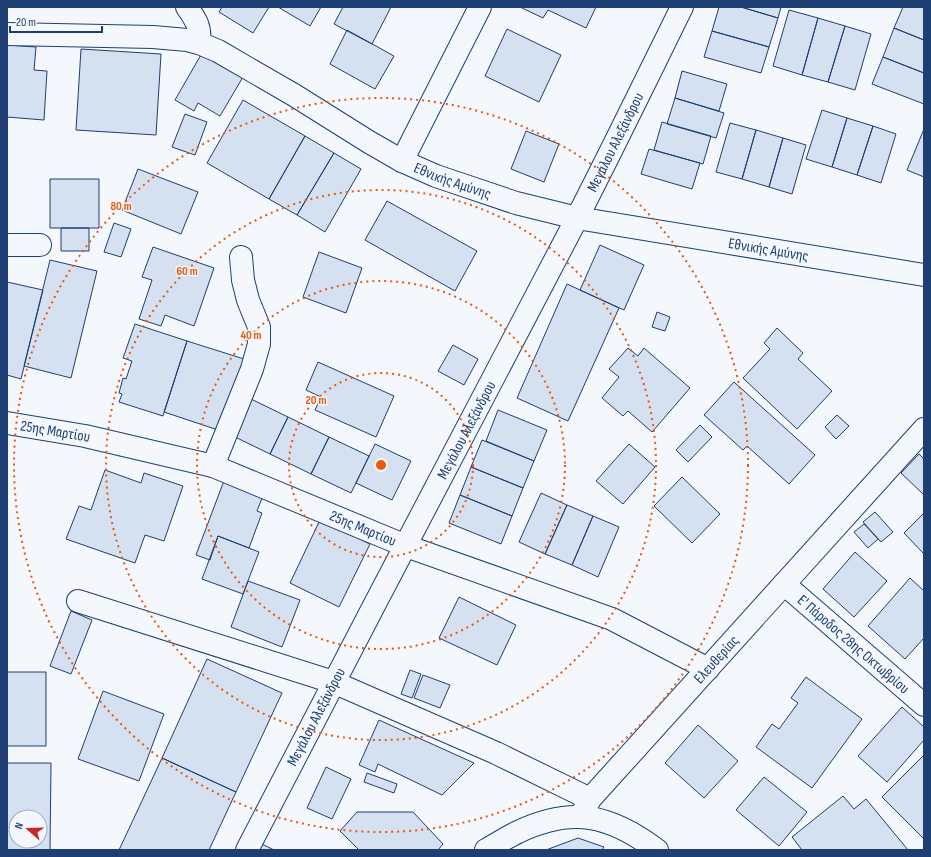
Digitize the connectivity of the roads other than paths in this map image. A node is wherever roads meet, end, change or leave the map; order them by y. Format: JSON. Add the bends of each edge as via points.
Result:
{"nodes":[{"id":1,"x":187,"y":7,"type":"edge"},
{"id":2,"x":480,"y":7,"type":"edge"},
{"id":3,"x":682,"y":7,"type":"edge"},
{"id":4,"x":7,"y":34,"type":"edge"},
{"id":5,"x":199,"y":43,"type":"junction"},
{"id":6,"x":402,"y":161,"type":"junction"},
{"id":7,"x":577,"y":218,"type":"junction"},
{"id":8,"x":40,"y":245,"type":"dead end"},
{"id":9,"x":7,"y":246,"type":"edge"},
{"id":10,"x":241,"y":257,"type":"dead end"},
{"id":11,"x":924,"y":275,"type":"edge"},
{"id":12,"x":7,"y":423,"type":"edge"},
{"id":13,"x":924,"y":429,"type":"edge"},
{"id":14,"x":213,"y":466,"type":"junction"},
{"id":15,"x":406,"y":546,"type":"junction"},
{"id":16,"x":784,"y":584,"type":"junction"},
{"id":17,"x":78,"y":601,"type":"dead end"},
{"id":18,"x":708,"y":669,"type":"junction"},
{"id":19,"x":333,"y":682,"type":"junction"},
{"id":20,"x":924,"y":705,"type":"edge"},
{"id":21,"x":585,"y":808,"type":"junction"},
{"id":22,"x":247,"y":850,"type":"edge"},
{"id":23,"x":486,"y":850,"type":"edge"},
{"id":24,"x":657,"y":850,"type":"edge"}],
"edges":[{"from":1,"to":5,"type":"street","via":[[200,29]]},
{"from":2,"to":6,"type":"street"},
{"from":3,"to":7,"type":"street","name":"Μεγάλου Αλεξάνδρου"},
{"from":4,"to":5,"type":"street","name":"Εθνικής Αμύνης","via":[[153,37]]},
{"from":5,"to":6,"type":"street","name":"Εθνικής Αμύνης","via":[[258,73]]},
{"from":6,"to":7,"type":"street","name":"Εθνικής Αμύνης","via":[[436,176],[516,203]]},
{"from":7,"to":11,"type":"street","name":"Εθνικής Αμύνης"},
{"from":7,"to":15,"type":"street","name":"Μεγάλου Αλεξάνδρου"},
{"from":8,"to":9,"type":"street"},
{"from":10,"to":14,"type":"street","via":[[248,300],[259,327],[259,344],[252,369]]},
{"from":12,"to":14,"type":"street","name":"25ης Μαρτίου","via":[[85,436]]},
{"from":13,"to":16,"type":"street","name":"Ελευθερίας"},
{"from":14,"to":15,"type":"street","name":"25ης Μαρτίου"},
{"from":15,"to":18,"type":"street","name":"25ης Μαρτίου","via":[[612,619]]},
{"from":15,"to":19,"type":"street","name":"Μεγάλου Αλεξάνδρου"},
{"from":16,"to":18,"type":"street","name":"Ελευθερίας"},
{"from":16,"to":20,"type":"street","name":"Ε' Πάροδος 28ης Οκτωβρίου"},
{"from":17,"to":19,"type":"street"},
{"from":18,"to":21,"type":"street","name":"Ελευθερίας"},
{"from":19,"to":21,"type":"street","via":[[496,753]]},
{"from":19,"to":22,"type":"street","name":"Μεγάλου Αλεξάνδρου"},
{"from":21,"to":23,"type":"street","via":[[517,832]]},
{"from":21,"to":24,"type":"street","via":[[600,820],[626,829]]}]}
